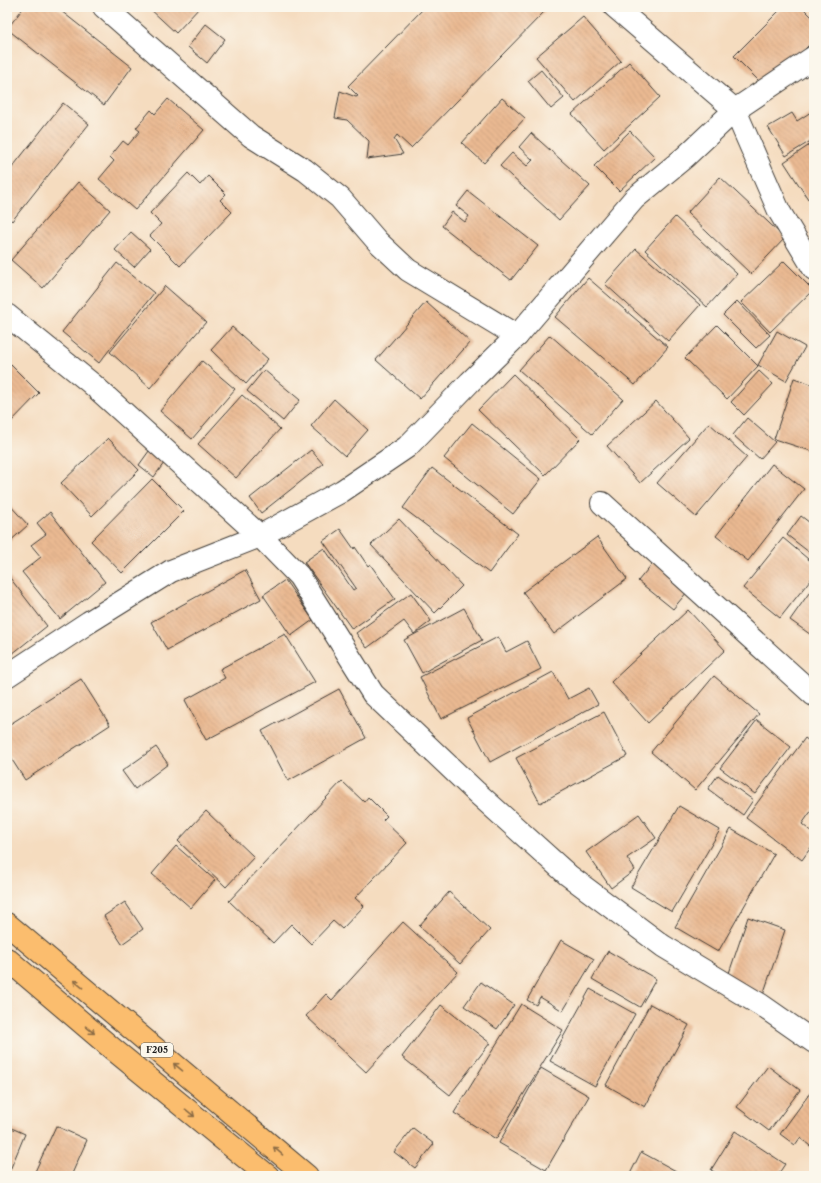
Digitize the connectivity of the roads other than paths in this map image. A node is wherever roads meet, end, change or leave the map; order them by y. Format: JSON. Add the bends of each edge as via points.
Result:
{"nodes":[{"id":1,"x":104,"y":7,"type":"edge"},
{"id":2,"x":615,"y":7,"type":"edge"},
{"id":3,"x":814,"y":57,"type":"edge"},
{"id":4,"x":735,"y":110,"type":"junction"},
{"id":5,"x":814,"y":268,"type":"edge"},
{"id":6,"x":7,"y":315,"type":"edge"},
{"id":7,"x":517,"y":336,"type":"junction"},
{"id":8,"x":602,"y":503,"type":"dead end"},
{"id":9,"x":260,"y":536,"type":"junction"},
{"id":10,"x":7,"y":676,"type":"edge"},
{"id":11,"x":814,"y":695,"type":"edge"},
{"id":12,"x":7,"y":924,"type":"edge"},
{"id":13,"x":7,"y":959,"type":"edge"},
{"id":14,"x":814,"y":1042,"type":"edge"},
{"id":15,"x":266,"y":1175,"type":"edge"},
{"id":16,"x":308,"y":1176,"type":"edge"}],
"edges":[{"from":1,"to":7,"type":"street","via":[[251,136],[305,170],[340,198],[377,241],[408,270]]},
{"from":2,"to":4,"type":"street"},
{"from":3,"to":4,"type":"street"},
{"from":4,"to":5,"type":"street","via":[[779,211]]},
{"from":4,"to":7,"type":"street","via":[[685,157],[634,199]]},
{"from":6,"to":9,"type":"street","via":[[92,384]]},
{"from":7,"to":9,"type":"street","via":[[407,447],[342,491]]},
{"from":8,"to":11,"type":"street"},
{"from":9,"to":10,"type":"street","via":[[171,571]]},
{"from":9,"to":14,"type":"street","via":[[299,576],[373,694],[476,792],[568,875],[650,937],[761,1005]]},
{"from":16,"to":12,"type":"main road","number":"F205","one_way":true},
{"from":13,"to":15,"type":"main road","number":"F205","one_way":true}]}
